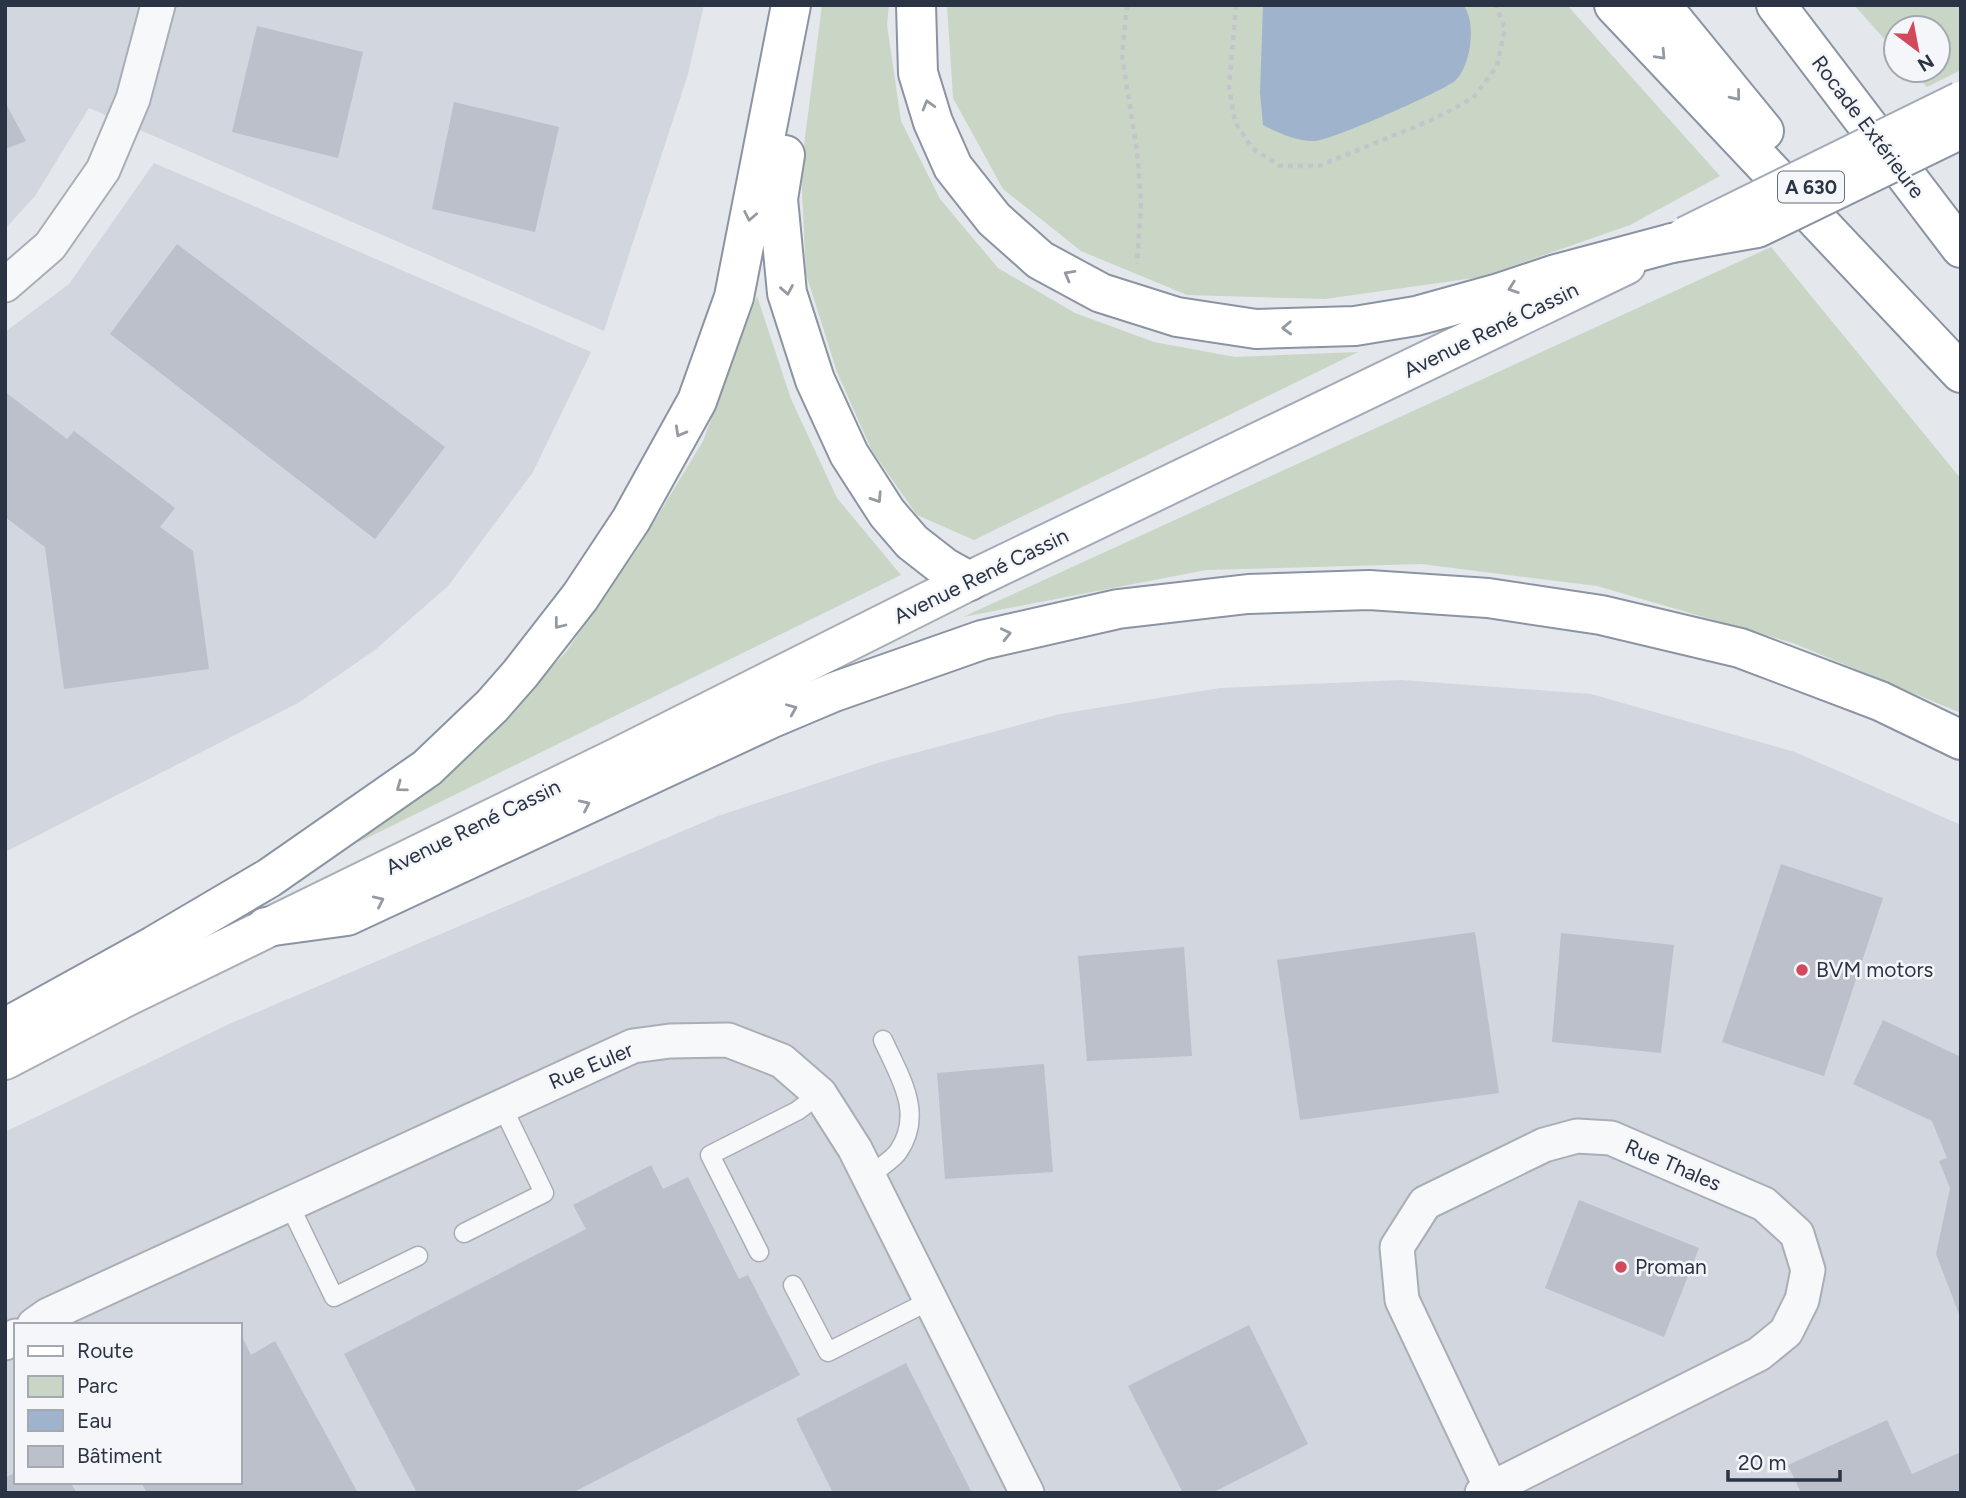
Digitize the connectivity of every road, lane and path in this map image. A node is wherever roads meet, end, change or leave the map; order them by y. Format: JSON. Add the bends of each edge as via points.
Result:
{"nodes":[{"id":1,"x":158,"y":5,"type":"edge"},
{"id":2,"x":791,"y":5,"type":"edge"},
{"id":3,"x":813,"y":5,"type":"edge"},
{"id":4,"x":916,"y":5,"type":"edge"},
{"id":5,"x":1128,"y":5,"type":"edge"},
{"id":6,"x":1236,"y":5,"type":"edge"},
{"id":7,"x":1496,"y":5,"type":"edge"},
{"id":8,"x":1614,"y":5,"type":"edge"},
{"id":9,"x":1661,"y":5,"type":"edge"},
{"id":10,"x":1777,"y":5,"type":"edge"},
{"id":11,"x":1961,"y":101,"type":"edge"},
{"id":12,"x":1961,"y":129,"type":"edge"},
{"id":13,"x":1961,"y":205,"type":"edge"},
{"id":14,"x":1672,"y":243,"type":"junction"},
{"id":15,"x":1961,"y":248,"type":"edge"},
{"id":16,"x":5,"y":285,"type":"edge"},
{"id":17,"x":1134,"y":303,"type":"junction"},
{"id":18,"x":1961,"y":371,"type":"edge"},
{"id":19,"x":969,"y":581,"type":"junction"},
{"id":20,"x":1961,"y":740,"type":"edge"},
{"id":21,"x":266,"y":927,"type":"junction"},
{"id":22,"x":5,"y":1028,"type":"edge"},
{"id":23,"x":883,"y":1040,"type":"dead end"},
{"id":24,"x":5,"y":1060,"type":"edge"},
{"id":25,"x":820,"y":1094,"type":"junction"},
{"id":26,"x":502,"y":1106,"type":"junction"},
{"id":27,"x":869,"y":1177,"type":"junction"},
{"id":28,"x":289,"y":1204,"type":"junction"},
{"id":29,"x":464,"y":1233,"type":"dead end"},
{"id":30,"x":759,"y":1252,"type":"dead end"},
{"id":31,"x":418,"y":1256,"type":"dead end"},
{"id":32,"x":793,"y":1285,"type":"dead end"},
{"id":33,"x":931,"y":1300,"type":"junction"},
{"id":34,"x":37,"y":1323,"type":"edge"},
{"id":35,"x":1486,"y":1490,"type":"edge"},
{"id":36,"x":1027,"y":1493,"type":"edge"}],
"edges":[{"from":1,"to":16,"type":"street","via":[[133,99],[103,170],[50,247]]},
{"from":2,"to":22,"type":"main road","one_way":true,"via":[[734,297],[697,401],[631,520],[572,608],[492,706],[418,774],[269,878]]},
{"from":3,"to":19,"type":"main road","one_way":true,"via":[[778,199],[786,293],[815,380],[849,454],[912,542]]},
{"from":17,"to":4,"type":"main road","one_way":true,"via":[[1101,293],[1040,260],[994,219],[953,167],[918,73]]},
{"from":5,"to":17,"type":"path","via":[[1122,56],[1141,203]]},
{"from":6,"to":7,"type":"path","via":[[1229,87],[1235,122],[1252,148],[1280,166],[1319,166],[1473,98],[1497,66],[1505,29]]},
{"from":8,"to":18,"type":"main road","one_way":true},
{"from":9,"to":18,"type":"main road","number":"A 630","one_way":true},
{"from":10,"to":13,"type":"main road"},
{"from":10,"to":15,"type":"main road","name":"Rocade Extérieure"},
{"from":11,"to":14,"type":"main road","name":"Avenue René Cassin","bridge":true},
{"from":12,"to":14,"type":"main road","bridge":true,"via":[[1757,228]]},
{"from":14,"to":17,"type":"main road","one_way":true,"via":[[1416,316],[1355,326],[1256,329],[1177,317]]},
{"from":14,"to":19,"type":"main road","name":"Avenue René Cassin"},
{"from":19,"to":21,"type":"main road","name":"Avenue René Cassin"},
{"from":21,"to":20,"type":"main road","one_way":true,"via":[[347,916],[770,719],[893,670],[982,640],[1118,609],[1248,594],[1369,590],[1488,598],[1601,615],[1740,648],[1880,701]]},
{"from":21,"to":24,"type":"main road","name":"Avenue René Cassin"},
{"from":23,"to":27,"type":"lane","via":[[909,1096],[909,1125],[898,1153]]},
{"from":25,"to":26,"type":"street","name":"Rue Euler","via":[[782,1061],[728,1040],[670,1041],[633,1046]]},
{"from":25,"to":27,"type":"street","name":"Rue Euler"},
{"from":25,"to":30,"type":"lane","via":[[797,1111],[710,1155]]},
{"from":26,"to":28,"type":"street","name":"Rue Euler"},
{"from":26,"to":29,"type":"lane","via":[[544,1193]]},
{"from":27,"to":33,"type":"street","name":"Rue Euler"},
{"from":28,"to":31,"type":"lane","via":[[334,1297]]},
{"from":28,"to":34,"type":"street","name":"Rue Euler"},
{"from":32,"to":33,"type":"lane","via":[[828,1352]]},
{"from":33,"to":36,"type":"street","name":"Rue Euler"},
{"from":35,"to":35,"type":"street","name":"Rue Thales","via":[[1759,1354],[1786,1332],[1802,1300],[1808,1270],[1797,1234],[1764,1204],[1611,1138],[1577,1136],[1544,1145],[1425,1203],[1397,1247],[1402,1300]]}]}
